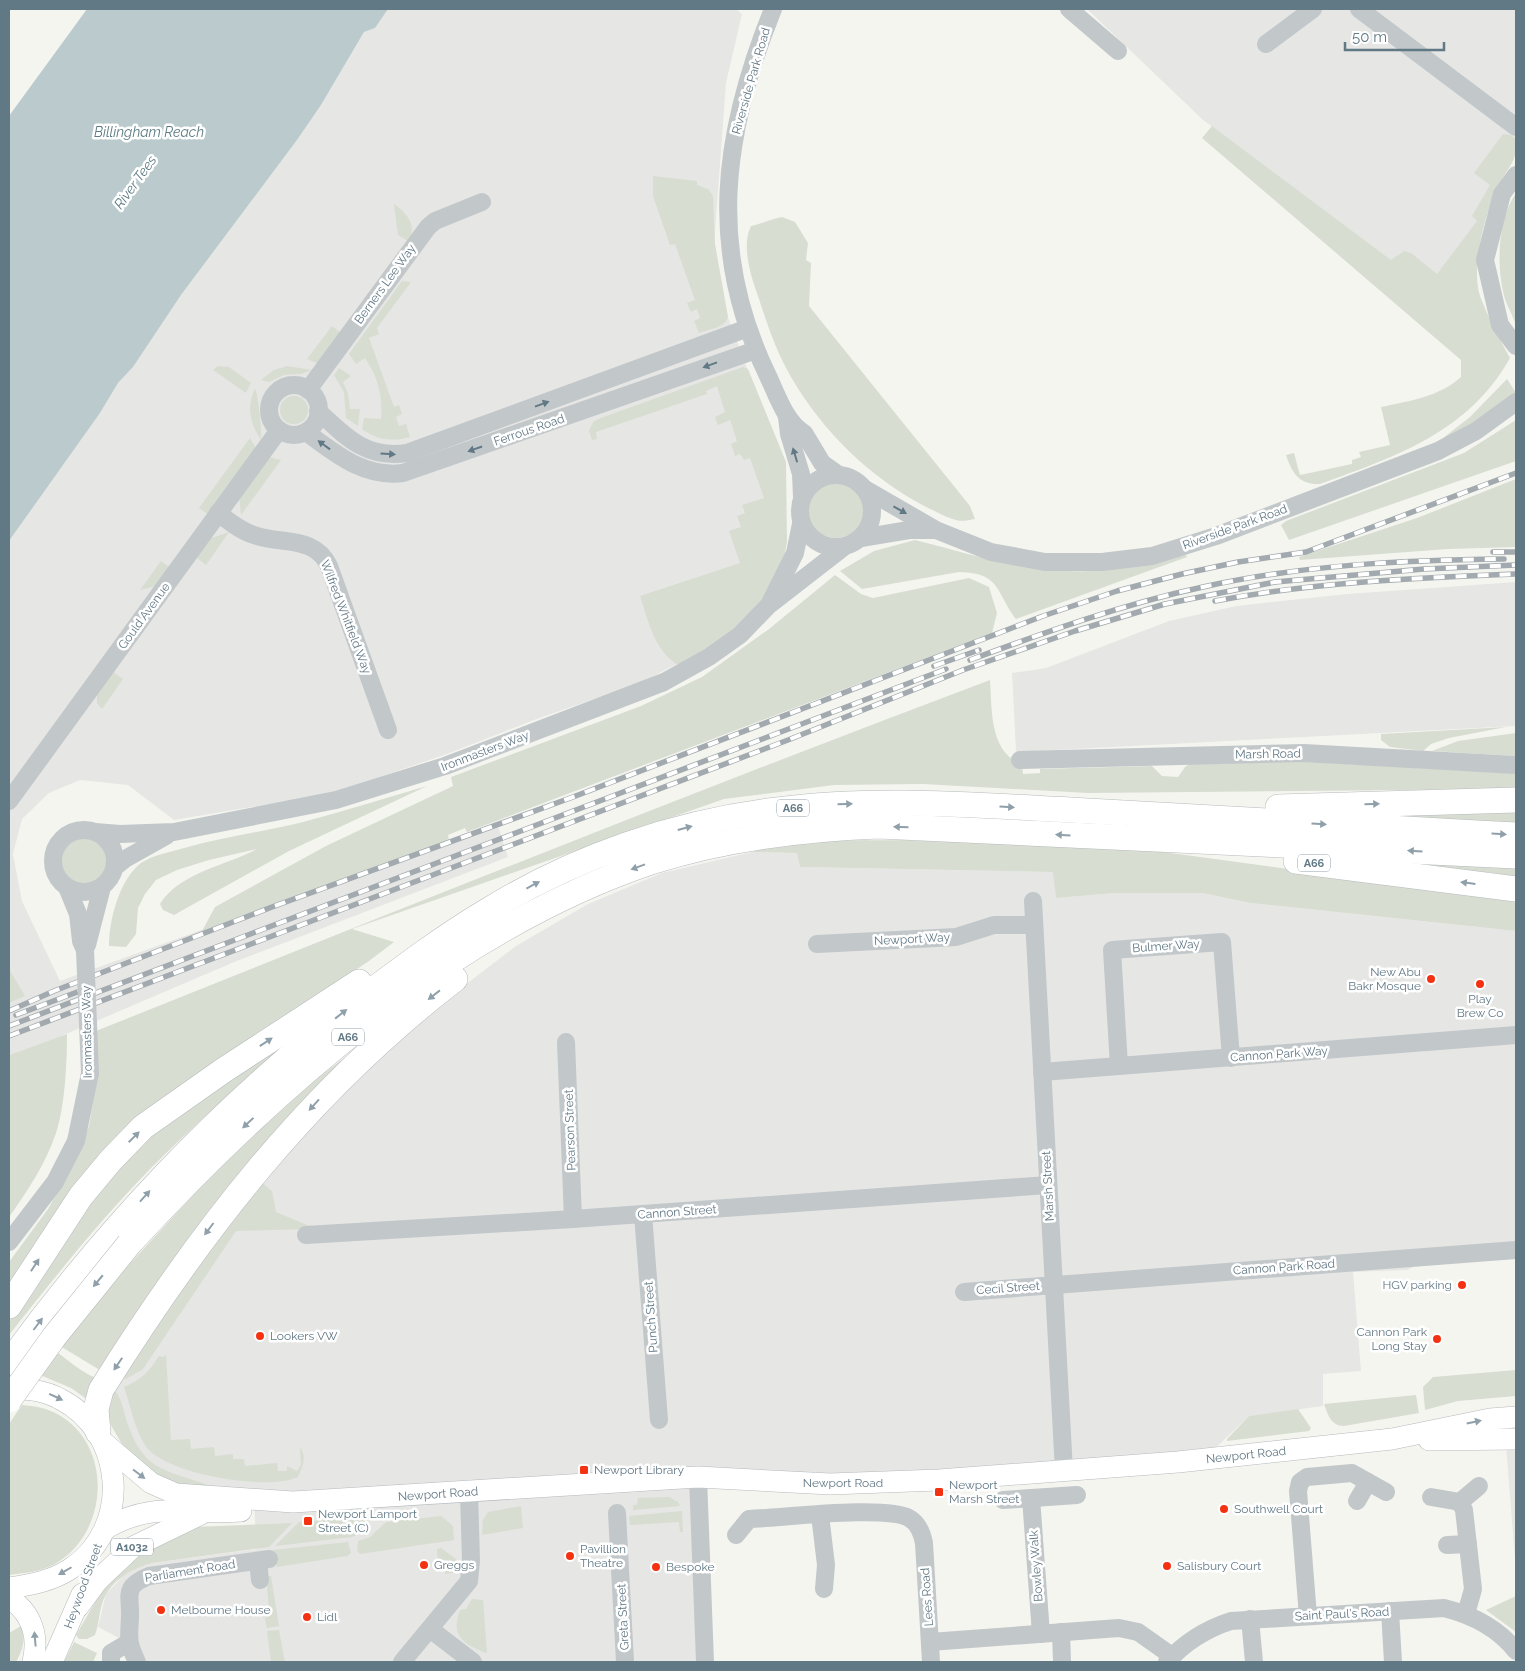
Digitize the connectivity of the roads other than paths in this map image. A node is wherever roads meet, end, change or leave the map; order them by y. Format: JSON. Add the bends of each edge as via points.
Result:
{"nodes":[{"id":1,"x":772,"y":9,"type":"edge"},
{"id":2,"x":1069,"y":9,"type":"edge"},
{"id":3,"x":1313,"y":9,"type":"edge"},
{"id":4,"x":1359,"y":9,"type":"edge"},
{"id":5,"x":1266,"y":44,"type":"dead end"},
{"id":6,"x":1118,"y":51,"type":"dead end"},
{"id":7,"x":1516,"y":127,"type":"edge"},
{"id":8,"x":1516,"y":175,"type":"edge"},
{"id":9,"x":482,"y":202,"type":"dead end"},
{"id":10,"x":748,"y":328,"type":"junction"},
{"id":11,"x":1516,"y":346,"type":"edge"},
{"id":12,"x":756,"y":350,"type":"junction"},
{"id":13,"x":308,"y":390,"type":"junction"},
{"id":14,"x":1516,"y":402,"type":"edge"},
{"id":15,"x":318,"y":411,"type":"junction"},
{"id":16,"x":786,"y":414,"type":"junction"},
{"id":17,"x":279,"y":430,"type":"junction"},
{"id":18,"x":306,"y":432,"type":"junction"},
{"id":19,"x":839,"y":475,"type":"junction"},
{"id":20,"x":865,"y":490,"type":"junction"},
{"id":21,"x":802,"y":497,"type":"junction"},
{"id":22,"x":218,"y":513,"type":"junction"},
{"id":23,"x":801,"y":524,"type":"junction"},
{"id":24,"x":936,"y":530,"type":"junction"},
{"id":25,"x":861,"y":538,"type":"junction"},
{"id":26,"x":844,"y":547,"type":"junction"},
{"id":27,"x":768,"y":606,"type":"junction"},
{"id":28,"x":388,"y":730,"type":"dead end"},
{"id":29,"x":1020,"y":760,"type":"dead end"},
{"id":30,"x":1516,"y":765,"type":"edge"},
{"id":31,"x":1516,"y":800,"type":"edge"},
{"id":32,"x":9,"y":801,"type":"edge"},
{"id":33,"x":1113,"y":812,"type":"junction"},
{"id":34,"x":95,"y":832,"type":"junction"},
{"id":35,"x":174,"y":832,"type":"junction"},
{"id":36,"x":1516,"y":835,"type":"edge"},
{"id":37,"x":1112,"y":837,"type":"junction"},
{"id":38,"x":1516,"y":856,"type":"edge"},
{"id":39,"x":115,"y":867,"type":"junction"},
{"id":40,"x":604,"y":880,"type":"junction"},
{"id":41,"x":102,"y":887,"type":"junction"},
{"id":42,"x":67,"y":888,"type":"junction"},
{"id":43,"x":1516,"y":889,"type":"edge"},
{"id":44,"x":1033,"y":901,"type":"dead end"},
{"id":45,"x":490,"y":908,"type":"junction"},
{"id":46,"x":1034,"y":925,"type":"junction"},
{"id":47,"x":817,"y":944,"type":"dead end"},
{"id":48,"x":85,"y":950,"type":"junction"},
{"id":49,"x":1516,"y":1035,"type":"edge"},
{"id":50,"x":566,"y":1042,"type":"dead end"},
{"id":51,"x":1230,"y":1058,"type":"junction"},
{"id":52,"x":1119,"y":1066,"type":"junction"},
{"id":53,"x":1042,"y":1072,"type":"junction"},
{"id":54,"x":1048,"y":1185,"type":"junction"},
{"id":55,"x":643,"y":1214,"type":"junction"},
{"id":56,"x":573,"y":1219,"type":"junction"},
{"id":57,"x":306,"y":1235,"type":"dead end"},
{"id":58,"x":121,"y":1238,"type":"junction"},
{"id":59,"x":9,"y":1242,"type":"edge"},
{"id":60,"x":1516,"y":1250,"type":"edge"},
{"id":61,"x":1053,"y":1285,"type":"junction"},
{"id":62,"x":964,"y":1292,"type":"dead end"},
{"id":63,"x":9,"y":1306,"type":"edge"},
{"id":64,"x":9,"y":1363,"type":"edge"},
{"id":65,"x":9,"y":1388,"type":"edge"},
{"id":66,"x":9,"y":1400,"type":"edge"},
{"id":67,"x":1516,"y":1417,"type":"edge"},
{"id":68,"x":659,"y":1420,"type":"dead end"},
{"id":69,"x":100,"y":1437,"type":"junction"},
{"id":70,"x":1392,"y":1439,"type":"junction"},
{"id":71,"x":1516,"y":1439,"type":"edge"},
{"id":72,"x":1064,"y":1471,"type":"junction"},
{"id":73,"x":698,"y":1477,"type":"junction"},
{"id":74,"x":1368,"y":1482,"type":"junction"},
{"id":75,"x":1479,"y":1486,"type":"dead end"},
{"id":76,"x":469,"y":1492,"type":"junction"},
{"id":77,"x":1386,"y":1492,"type":"dead end"},
{"id":78,"x":1077,"y":1495,"type":"dead end"},
{"id":79,"x":1431,"y":1497,"type":"dead end"},
{"id":80,"x":1031,"y":1498,"type":"junction"},
{"id":81,"x":1003,"y":1500,"type":"dead end"},
{"id":82,"x":1356,"y":1501,"type":"dead end"},
{"id":83,"x":293,"y":1502,"type":"junction"},
{"id":84,"x":1460,"y":1502,"type":"junction"},
{"id":85,"x":205,"y":1512,"type":"junction"},
{"id":86,"x":617,"y":1513,"type":"dead end"},
{"id":87,"x":820,"y":1515,"type":"junction"},
{"id":88,"x":103,"y":1532,"type":"junction"},
{"id":89,"x":736,"y":1535,"type":"dead end"},
{"id":90,"x":1468,"y":1544,"type":"junction"},
{"id":91,"x":1447,"y":1545,"type":"dead end"},
{"id":92,"x":260,"y":1580,"type":"dead end"},
{"id":93,"x":9,"y":1588,"type":"edge"},
{"id":94,"x":824,"y":1589,"type":"dead end"},
{"id":95,"x":9,"y":1598,"type":"edge"},
{"id":96,"x":78,"y":1607,"type":"junction"},
{"id":97,"x":1390,"y":1612,"type":"junction"},
{"id":98,"x":1466,"y":1614,"type":"junction"},
{"id":99,"x":1308,"y":1616,"type":"junction"},
{"id":100,"x":1250,"y":1620,"type":"junction"},
{"id":101,"x":430,"y":1629,"type":"junction"},
{"id":102,"x":1061,"y":1632,"type":"junction"},
{"id":103,"x":1041,"y":1634,"type":"junction"},
{"id":104,"x":930,"y":1642,"type":"junction"},
{"id":105,"x":128,"y":1643,"type":"junction"},
{"id":106,"x":1516,"y":1651,"type":"edge"},
{"id":107,"x":1170,"y":1659,"type":"edge"},
{"id":108,"x":33,"y":1662,"type":"edge"},
{"id":109,"x":52,"y":1662,"type":"edge"},
{"id":110,"x":111,"y":1662,"type":"edge"},
{"id":111,"x":137,"y":1662,"type":"edge"},
{"id":112,"x":402,"y":1662,"type":"edge"},
{"id":113,"x":473,"y":1662,"type":"edge"},
{"id":114,"x":625,"y":1662,"type":"edge"},
{"id":115,"x":705,"y":1662,"type":"edge"},
{"id":116,"x":931,"y":1662,"type":"edge"},
{"id":117,"x":1062,"y":1662,"type":"edge"},
{"id":118,"x":1254,"y":1662,"type":"edge"},
{"id":119,"x":1393,"y":1662,"type":"edge"}],
"edges":[{"from":1,"to":10,"type":"street","name":"Riverside Park Road","via":[[747,86],[728,176],[729,246],[733,276]]},
{"from":2,"to":6,"type":"street"},
{"from":3,"to":5,"type":"street"},
{"from":4,"to":7,"type":"street"},
{"from":8,"to":11,"type":"street","via":[[1502,194],[1485,260],[1500,325]]},
{"from":9,"to":13,"type":"street","name":"Berners Lee Way","via":[[428,226]]},
{"from":10,"to":12,"type":"street","name":"Riverside Park Road"},
{"from":15,"to":10,"type":"street","name":"Ferrous Road","one_way":true,"via":[[345,436],[366,449],[387,455],[407,453]]},
{"from":12,"to":16,"type":"street","name":"Riverside Park Road"},
{"from":12,"to":18,"type":"street","name":"Ferrous Road","one_way":true,"via":[[403,473],[382,474],[355,466]]},
{"from":13,"to":15,"type":"street","via":[[316,400]]},
{"from":13,"to":17,"type":"street","via":[[300,386],[286,387],[272,397],[270,417]]},
{"from":14,"to":24,"type":"street","name":"Riverside Park Road","via":[[1476,431],[1438,451],[1216,536],[1152,556],[1102,562],[1045,562],[991,552]]},
{"from":15,"to":18,"type":"street","via":[[315,423]]},
{"from":16,"to":19,"type":"street","name":"Riverside Park Road","via":[[804,434],[822,464]]},
{"from":21,"to":16,"type":"street","name":"Riverside Park Road","one_way":true,"via":[[801,474]]},
{"from":17,"to":18,"type":"street","via":[[294,435]]},
{"from":17,"to":22,"type":"street","name":"Gould Avenue"},
{"from":19,"to":20,"type":"street","via":[[848,477]]},
{"from":19,"to":21,"type":"street","via":[[830,475],[813,483]]},
{"from":20,"to":24,"type":"street","name":"Riverside Park Road","one_way":true},
{"from":20,"to":25,"type":"street","via":[[872,510],[869,525]]},
{"from":21,"to":23,"type":"street"},
{"from":22,"to":28,"type":"street","name":"Wilfred Whitfield Way","via":[[253,535],[305,544],[320,552],[329,566]]},
{"from":22,"to":32,"type":"street","name":"Gould Avenue"},
{"from":23,"to":26,"type":"street","via":[[810,537],[824,546]]},
{"from":23,"to":27,"type":"street","via":[[795,553]]},
{"from":24,"to":25,"type":"street","name":"Riverside Park Road","via":[[909,530]]},
{"from":25,"to":26,"type":"street"},
{"from":26,"to":27,"type":"street"},
{"from":27,"to":35,"type":"street","name":"Ironmasters Way","via":[[740,635],[664,682],[445,766],[336,800]]},
{"from":29,"to":30,"type":"street","name":"Marsh Road","via":[[1304,753]]},
{"from":33,"to":31,"type":"highway","one_way":true},
{"from":33,"to":36,"type":"highway","number":"A66","one_way":true},
{"from":45,"to":33,"type":"highway","number":"A66","one_way":true,"via":[[582,862],[643,840],[715,821],[777,810],[880,803]]},
{"from":34,"to":35,"type":"street","name":"Ironmasters Way"},
{"from":34,"to":39,"type":"street","via":[[112,847]]},
{"from":34,"to":42,"type":"street","name":"Ironmasters Way","via":[[83,829],[72,832],[55,848],[52,859],[54,871]]},
{"from":35,"to":39,"type":"street","name":"Ironmasters Way","via":[[137,851]]},
{"from":38,"to":37,"type":"highway","number":"A66","one_way":true},
{"from":37,"to":40,"type":"highway","number":"A66","one_way":true,"via":[[888,827],[830,828],[780,833],[702,848]]},
{"from":43,"to":37,"type":"highway","number":"A66","one_way":true},
{"from":39,"to":41,"type":"street","name":"Ironmasters Way"},
{"from":40,"to":58,"type":"highway","number":"A66","one_way":true,"via":[[554,902],[487,939],[364,1025],[262,1109],[183,1186]]},
{"from":40,"to":69,"type":"highway","one_way":true,"via":[[478,961],[428,1000],[325,1093],[207,1231],[107,1381],[98,1399]]},
{"from":41,"to":42,"type":"street","via":[[86,892]]},
{"from":41,"to":48,"type":"street","name":"Ironmasters Way"},
{"from":42,"to":48,"type":"street","name":"Ironmasters Way","via":[[78,914]]},
{"from":44,"to":46,"type":"street","name":"Marsh Street"},
{"from":58,"to":45,"type":"highway","number":"A66","one_way":true,"via":[[166,1172],[272,1070],[416,957]]},
{"from":63,"to":45,"type":"highway","number":"A66","one_way":true,"via":[[81,1196],[144,1127],[224,1070],[448,924]]},
{"from":46,"to":47,"type":"street","name":"Newport Way","via":[[994,925],[956,937]]},
{"from":46,"to":53,"type":"street","name":"Marsh Street"},
{"from":48,"to":59,"type":"street","name":"Ironmasters Way","bridge":true,"via":[[90,1072],[76,1141],[55,1182]]},
{"from":49,"to":51,"type":"street","name":"Cannon Park Way"},
{"from":50,"to":56,"type":"street","name":"Pearson Street"},
{"from":51,"to":52,"type":"street","name":"Cannon Park Way"},
{"from":51,"to":52,"type":"street","name":"Bulmer Way","via":[[1222,942],[1112,950]]},
{"from":52,"to":53,"type":"street","name":"Cannon Park Way"},
{"from":53,"to":54,"type":"street","name":"Marsh Street"},
{"from":54,"to":55,"type":"street","name":"Cannon Street"},
{"from":54,"to":61,"type":"street","name":"Marsh Street"},
{"from":55,"to":56,"type":"street","name":"Cannon Street"},
{"from":55,"to":68,"type":"street","name":"Punch Street"},
{"from":56,"to":57,"type":"street","name":"Cannon Street"},
{"from":64,"to":58,"type":"highway","number":"A66","one_way":true,"via":[[38,1323]]},
{"from":58,"to":66,"type":"highway","number":"A66","one_way":true,"bridge":true},
{"from":60,"to":61,"type":"street","name":"Cannon Park Road"},
{"from":61,"to":62,"type":"street","name":"Cecil Street"},
{"from":61,"to":72,"type":"street","name":"Marsh Street"},
{"from":65,"to":69,"type":"main road","one_way":true,"via":[[38,1390],[60,1398],[82,1414]]},
{"from":70,"to":67,"type":"main road","name":"Newport Road","one_way":true,"via":[[1490,1419]]},
{"from":69,"to":83,"type":"main road","name":"Newport Road","one_way":true,"via":[[151,1483],[176,1494]]},
{"from":69,"to":88,"type":"main road","name":"Heywood Street","via":[[112,1465],[114,1492]]},
{"from":70,"to":71,"type":"main road","name":"Newport Road"},
{"from":70,"to":72,"type":"main road","name":"Newport Road"},
{"from":72,"to":73,"type":"main road","name":"Newport Road","via":[[830,1484]]},
{"from":73,"to":76,"type":"main road","name":"Newport Road"},
{"from":73,"to":115,"type":"street"},
{"from":74,"to":77,"type":"street"},
{"from":74,"to":82,"type":"street"},
{"from":74,"to":99,"type":"street","via":[[1352,1473],[1307,1477],[1300,1482],[1298,1491]]},
{"from":75,"to":84,"type":"street"},
{"from":76,"to":83,"type":"main road","name":"Newport Road"},
{"from":76,"to":101,"type":"street","via":[[469,1581]]},
{"from":78,"to":80,"type":"street"},
{"from":79,"to":84,"type":"street"},
{"from":80,"to":81,"type":"street"},
{"from":80,"to":103,"type":"street","name":"Bowley Walk"},
{"from":83,"to":85,"type":"main road","name":"Newport Road","via":[[263,1510]]},
{"from":84,"to":90,"type":"street"},
{"from":85,"to":88,"type":"main road","name":"Newport Road","via":[[156,1510],[138,1513]]},
{"from":85,"to":96,"type":"main road","number":"A1032","via":[[132,1547],[98,1580]]},
{"from":86,"to":114,"type":"street","name":"Greta Street"},
{"from":87,"to":89,"type":"street","name":"Lees Road","via":[[749,1519]]},
{"from":87,"to":94,"type":"street","via":[[826,1565]]},
{"from":87,"to":104,"type":"street","name":"Lees Road","via":[[886,1512],[911,1519],[923,1538]]},
{"from":88,"to":93,"type":"main road","one_way":true,"via":[[87,1554],[70,1569],[50,1579]]},
{"from":88,"to":96,"type":"main road","name":"Heywood Street","number":"A1032"},
{"from":90,"to":91,"type":"street"},
{"from":90,"to":98,"type":"street","via":[[1473,1589]]},
{"from":92,"to":105,"type":"street","name":"Parliament Road","via":[[264,1560],[139,1580],[129,1591]]},
{"from":108,"to":95,"type":"main road","one_way":true,"via":[[36,1641],[32,1623]]},
{"from":96,"to":109,"type":"main road","name":"Heywood Street","number":"A1032"},
{"from":97,"to":98,"type":"street","name":"Saint Paul's Road","via":[[1444,1608]]},
{"from":97,"to":99,"type":"street","name":"Saint Paul's Road"},
{"from":97,"to":119,"type":"street"},
{"from":98,"to":106,"type":"street","name":"Saint Paul's Road","via":[[1489,1627]]},
{"from":99,"to":100,"type":"street","name":"Saint Paul's Road"},
{"from":100,"to":107,"type":"street","name":"Saint Paul's Road","via":[[1213,1627],[1185,1644]]},
{"from":100,"to":118,"type":"street"},
{"from":101,"to":112,"type":"street"},
{"from":101,"to":113,"type":"street"},
{"from":102,"to":103,"type":"street","name":"Lees Road"},
{"from":102,"to":107,"type":"street","name":"Lees Road","via":[[1119,1628],[1138,1632]]},
{"from":102,"to":117,"type":"street"},
{"from":103,"to":104,"type":"street","name":"Lees Road"},
{"from":104,"to":116,"type":"street"},
{"from":105,"to":110,"type":"street","via":[[111,1653]]},
{"from":105,"to":111,"type":"street","name":"Parliament Road"}]}
